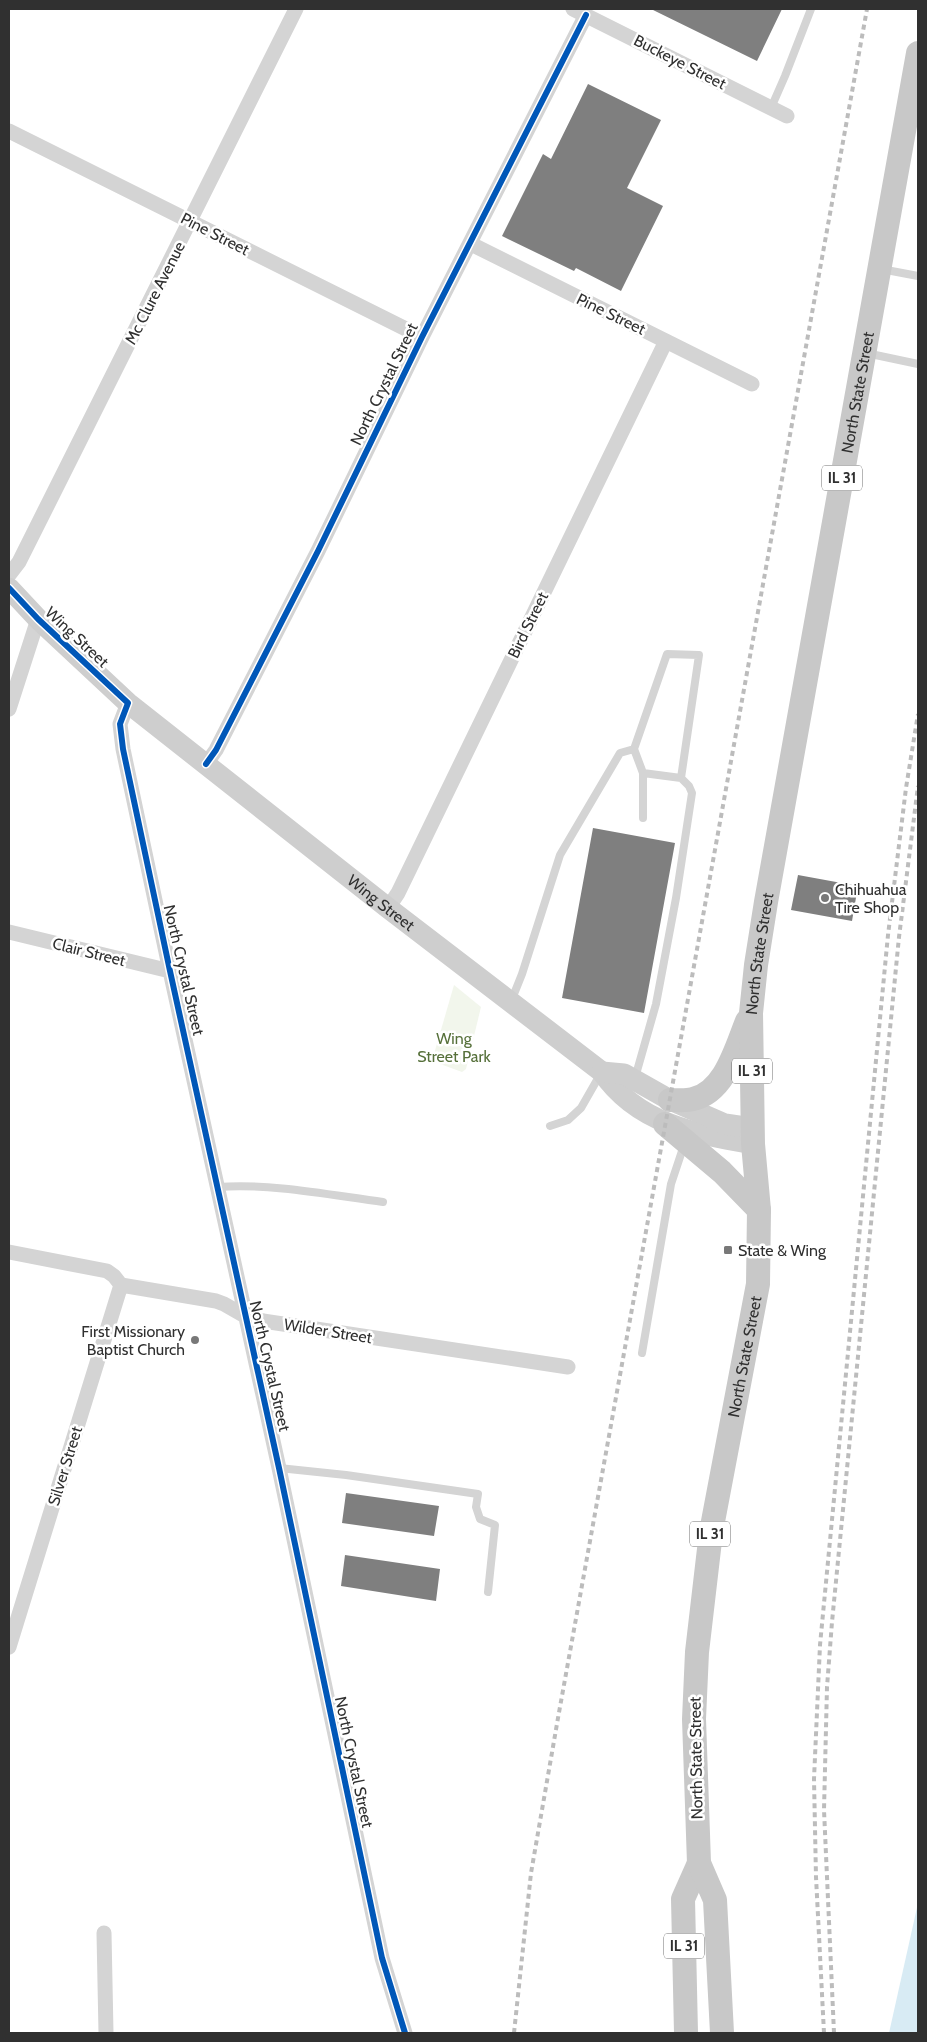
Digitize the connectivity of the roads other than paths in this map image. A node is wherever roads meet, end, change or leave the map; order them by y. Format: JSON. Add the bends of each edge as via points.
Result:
{"nodes":[{"id":1,"x":296,"y":9,"type":"edge"},
{"id":2,"x":811,"y":9,"type":"edge"},
{"id":3,"x":579,"y":12,"type":"edge"},
{"id":4,"x":917,"y":66,"type":"edge"},
{"id":5,"x":771,"y":108,"type":"junction"},
{"id":6,"x":787,"y":116,"type":"dead end"},
{"id":7,"x":9,"y":131,"type":"edge"},
{"id":8,"x":190,"y":221,"type":"junction"},
{"id":9,"x":470,"y":244,"type":"junction"},
{"id":10,"x":880,"y":269,"type":"junction"},
{"id":11,"x":918,"y":276,"type":"edge"},
{"id":12,"x":422,"y":337,"type":"junction"},
{"id":13,"x":666,"y":341,"type":"junction"},
{"id":14,"x":864,"y":353,"type":"junction"},
{"id":15,"x":918,"y":364,"type":"edge"},
{"id":16,"x":752,"y":384,"type":"dead end"},
{"id":17,"x":9,"y":575,"type":"edge"},
{"id":18,"x":9,"y":588,"type":"edge"},
{"id":19,"x":38,"y":619,"type":"junction"},
{"id":20,"x":128,"y":703,"type":"junction"},
{"id":21,"x":9,"y":709,"type":"edge"},
{"id":22,"x":634,"y":749,"type":"junction"},
{"id":23,"x":206,"y":764,"type":"junction"},
{"id":24,"x":643,"y":773,"type":"junction"},
{"id":25,"x":681,"y":778,"type":"junction"},
{"id":26,"x":643,"y":818,"type":"dead end"},
{"id":27,"x":388,"y":908,"type":"junction"},
{"id":28,"x":9,"y":932,"type":"edge"},
{"id":29,"x":170,"y":971,"type":"junction"},
{"id":30,"x":511,"y":1001,"type":"junction"},
{"id":31,"x":751,"y":1013,"type":"junction"},
{"id":32,"x":602,"y":1072,"type":"junction"},
{"id":33,"x":635,"y":1080,"type":"junction"},
{"id":34,"x":670,"y":1100,"type":"junction"},
{"id":35,"x":665,"y":1124,"type":"junction"},
{"id":36,"x":550,"y":1126,"type":"dead end"},
{"id":37,"x":752,"y":1136,"type":"junction"},
{"id":38,"x":685,"y":1141,"type":"junction"},
{"id":39,"x":218,"y":1186,"type":"junction"},
{"id":40,"x":383,"y":1202,"type":"dead end"},
{"id":41,"x":760,"y":1210,"type":"junction"},
{"id":42,"x":9,"y":1252,"type":"edge"},
{"id":43,"x":121,"y":1285,"type":"junction"},
{"id":44,"x":244,"y":1316,"type":"junction"},
{"id":45,"x":642,"y":1353,"type":"dead end"},
{"id":46,"x":568,"y":1367,"type":"dead end"},
{"id":47,"x":279,"y":1468,"type":"junction"},
{"id":48,"x":488,"y":1592,"type":"dead end"},
{"id":49,"x":9,"y":1647,"type":"edge"},
{"id":50,"x":699,"y":1863,"type":"junction"},
{"id":51,"x":104,"y":1933,"type":"dead end"},
{"id":52,"x":106,"y":2033,"type":"edge"},
{"id":53,"x":405,"y":2033,"type":"edge"},
{"id":54,"x":686,"y":2033,"type":"edge"},
{"id":55,"x":722,"y":2033,"type":"edge"}],
"edges":[{"from":1,"to":8,"type":"street","name":"Mc Clure Avenue"},
{"from":2,"to":5,"type":"lane"},
{"from":3,"to":5,"type":"street","name":"Buckeye Street"},
{"from":3,"to":9,"type":"street","name":"North Crystal Street"},
{"from":4,"to":10,"type":"main road","name":"North State Street","number":"IL 31"},
{"from":5,"to":6,"type":"street","name":"Buckeye Street"},
{"from":7,"to":8,"type":"street","name":"Pine Street"},
{"from":8,"to":12,"type":"street","name":"Pine Street"},
{"from":8,"to":17,"type":"street","name":"Mc Clure Avenue","via":[[19,562]]},
{"from":9,"to":12,"type":"street","name":"North Crystal Street"},
{"from":9,"to":13,"type":"street","name":"Pine Street"},
{"from":10,"to":11,"type":"lane"},
{"from":10,"to":14,"type":"main road","name":"North State Street","number":"IL 31"},
{"from":12,"to":23,"type":"street","name":"North Crystal Street","via":[[318,551]]},
{"from":13,"to":16,"type":"street","name":"Pine Street"},
{"from":13,"to":27,"type":"street","name":"Bird Street"},
{"from":14,"to":15,"type":"lane"},
{"from":14,"to":31,"type":"main road","name":"North State Street","number":"IL 31","via":[[766,902]]},
{"from":18,"to":19,"type":"street","name":"Wing Street"},
{"from":19,"to":20,"type":"street","name":"Wing Street"},
{"from":19,"to":21,"type":"street"},
{"from":20,"to":23,"type":"street","name":"Wing Street"},
{"from":20,"to":29,"type":"street","name":"North Crystal Street","via":[[120,724],[123,749]]},
{"from":22,"to":24,"type":"lane"},
{"from":22,"to":25,"type":"lane","via":[[667,654],[698,655]]},
{"from":22,"to":30,"type":"lane","via":[[620,754],[560,855]]},
{"from":23,"to":27,"type":"street","name":"Wing Street"},
{"from":24,"to":25,"type":"lane"},
{"from":24,"to":26,"type":"lane"},
{"from":25,"to":33,"type":"lane","via":[[692,793],[686,839],[656,1004]]},
{"from":27,"to":30,"type":"street","name":"Wing Street"},
{"from":28,"to":29,"type":"street","name":"Clair Street"},
{"from":29,"to":39,"type":"street","name":"North Crystal Street"},
{"from":30,"to":32,"type":"street","name":"Wing Street"},
{"from":31,"to":34,"type":"main road","via":[[717,1084],[693,1100]]},
{"from":31,"to":37,"type":"main road","name":"North State Street","number":"IL 31"},
{"from":32,"to":33,"type":"street","via":[[624,1074]]},
{"from":32,"to":35,"type":"street","name":"Wing Street","via":[[614,1088]]},
{"from":32,"to":36,"type":"lane","via":[[581,1108],[568,1120]]},
{"from":33,"to":34,"type":"street"},
{"from":34,"to":37,"type":"street"},
{"from":35,"to":37,"type":"street","name":"Wing Street","via":[[706,1136]]},
{"from":35,"to":38,"type":"main road"},
{"from":37,"to":41,"type":"main road","name":"North State Street","number":"IL 31"},
{"from":38,"to":41,"type":"main road"},
{"from":38,"to":45,"type":"lane","via":[[671,1184]]},
{"from":39,"to":40,"type":"lane","via":[[235,1185]]},
{"from":39,"to":44,"type":"street","name":"North Crystal Street"},
{"from":41,"to":50,"type":"main road","name":"North State Street","number":"IL 31","via":[[758,1284],[711,1532],[697,1652],[694,1719]]},
{"from":42,"to":43,"type":"street","name":"Wilder Street","via":[[107,1271]]},
{"from":43,"to":44,"type":"street","name":"Wilder Street","via":[[216,1301]]},
{"from":43,"to":49,"type":"street","name":"Silver Street"},
{"from":44,"to":46,"type":"street","name":"Wilder Street"},
{"from":44,"to":47,"type":"street","name":"North Crystal Street"},
{"from":47,"to":48,"type":"lane","via":[[478,1494],[476,1507],[480,1519],[495,1525]]},
{"from":47,"to":53,"type":"street","name":"North Crystal Street","via":[[382,1958]]},
{"from":50,"to":54,"type":"main road","name":"North State Street","number":"IL 31","via":[[683,1899]]},
{"from":50,"to":55,"type":"main road","name":"North State Street","number":"IL 31","via":[[715,1900]]},
{"from":51,"to":52,"type":"street"}]}
